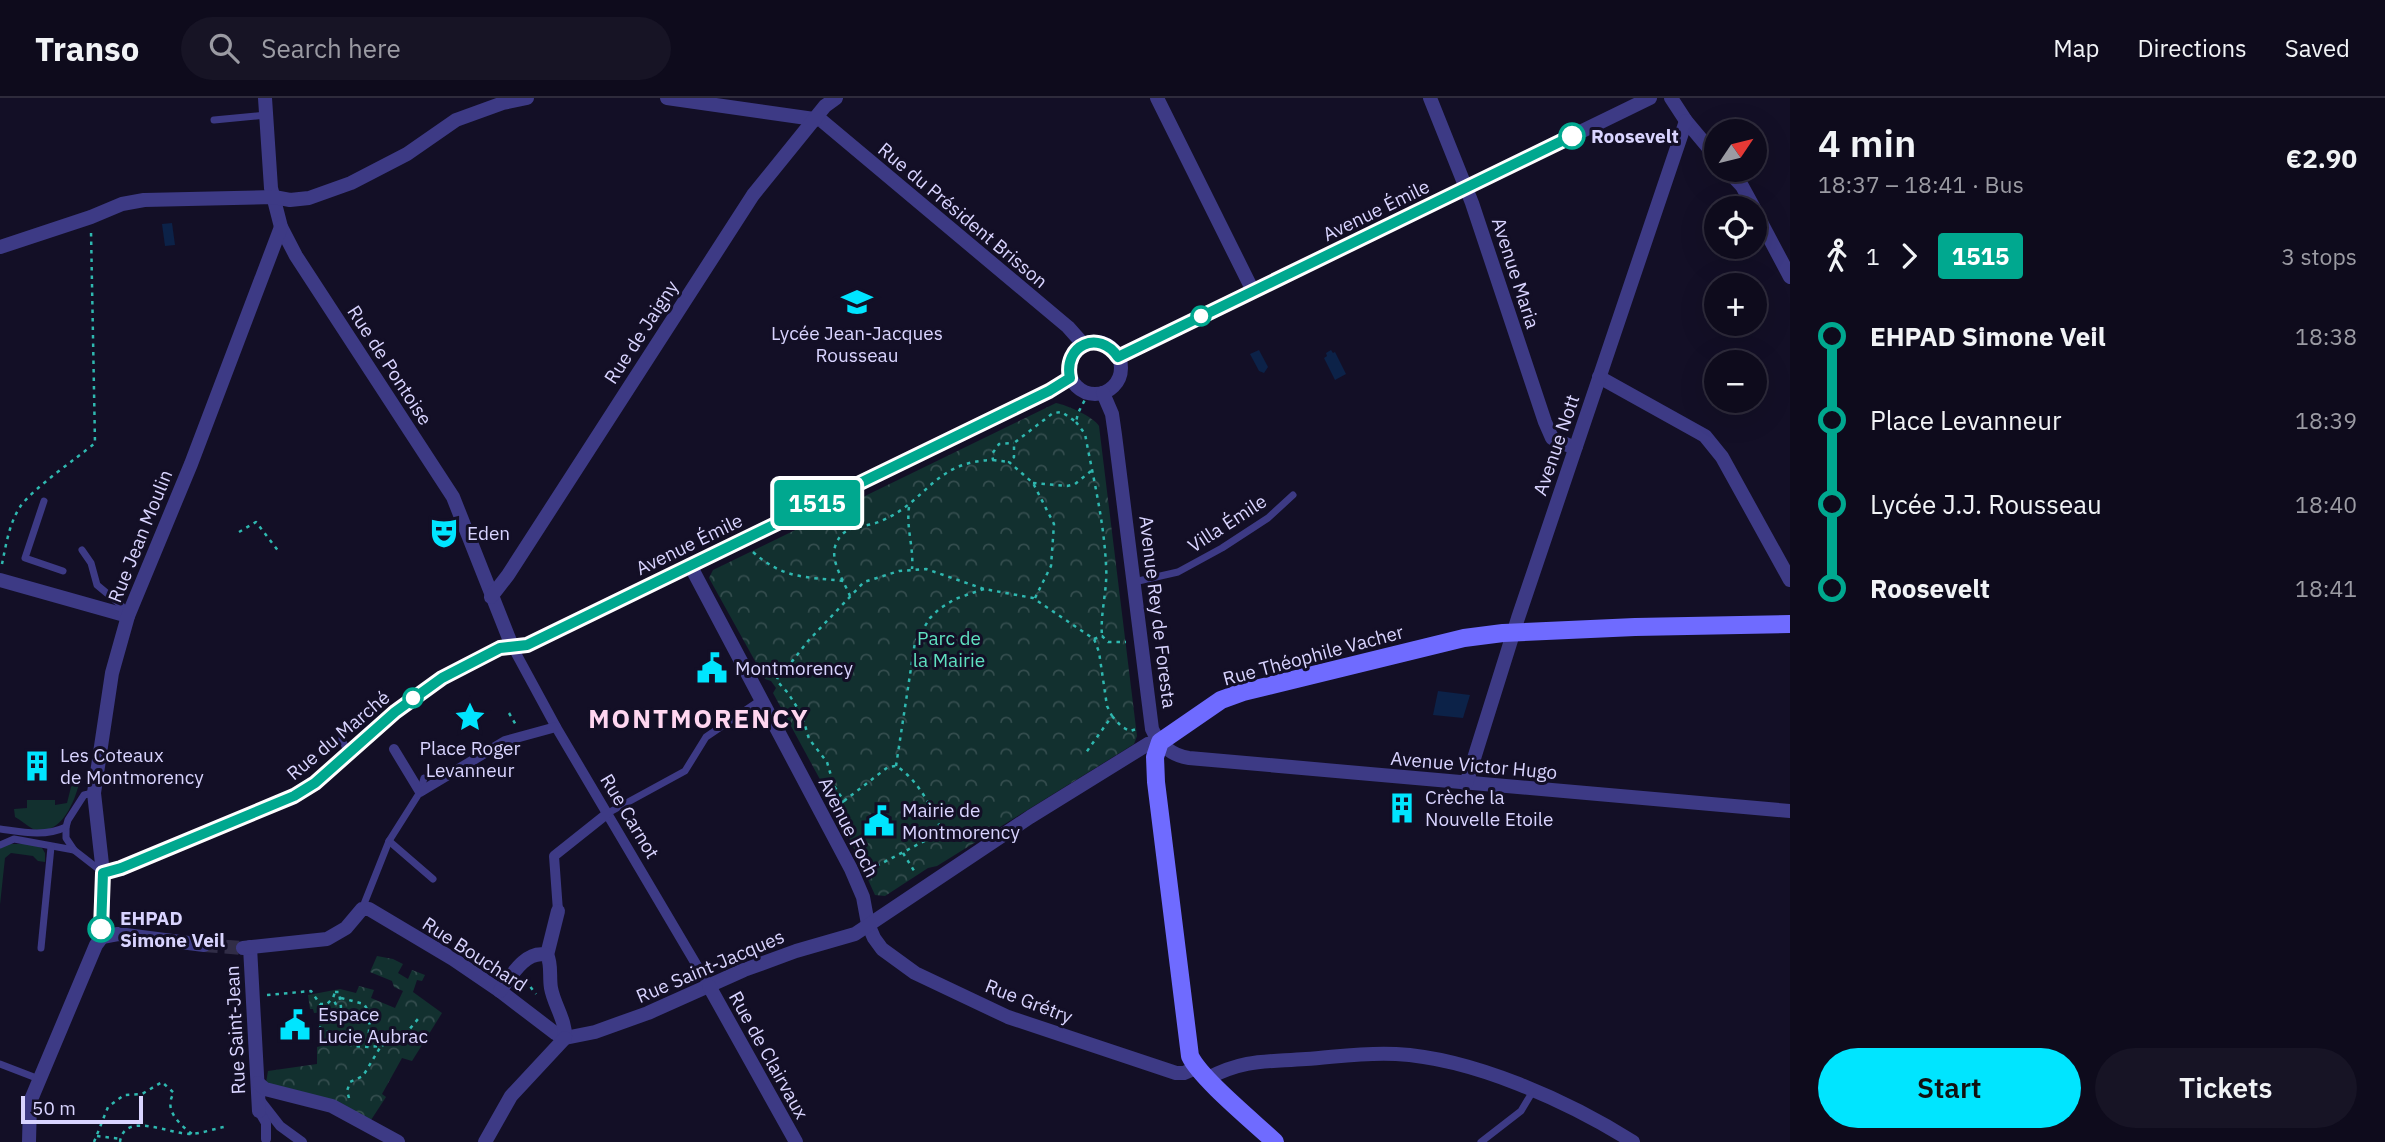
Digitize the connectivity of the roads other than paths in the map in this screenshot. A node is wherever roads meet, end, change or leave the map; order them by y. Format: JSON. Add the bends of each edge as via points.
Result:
{"nodes":[{"id":1,"x":265,"y":98,"type":"edge"},
{"id":2,"x":527,"y":98,"type":"edge"},
{"id":3,"x":667,"y":98,"type":"edge"},
{"id":4,"x":836,"y":98,"type":"edge"},
{"id":5,"x":1157,"y":98,"type":"edge"},
{"id":6,"x":1430,"y":98,"type":"edge"},
{"id":7,"x":1650,"y":98,"type":"edge"},
{"id":8,"x":1671,"y":98,"type":"edge"},
{"id":9,"x":266,"y":115,"type":"junction"},
{"id":10,"x":815,"y":119,"type":"junction"},
{"id":11,"x":214,"y":120,"type":"dead end"},
{"id":12,"x":1686,"y":121,"type":"junction"},
{"id":13,"x":1704,"y":142,"type":"edge"},
{"id":14,"x":1465,"y":189,"type":"junction"},
{"id":15,"x":274,"y":197,"type":"junction"},
{"id":16,"x":281,"y":227,"type":"junction"},
{"id":17,"x":1767,"y":234,"type":"edge"},
{"id":18,"x":0,"y":247,"type":"edge"},
{"id":19,"x":269,"y":262,"type":"junction"},
{"id":20,"x":305,"y":269,"type":"junction"},
{"id":21,"x":1790,"y":277,"type":"edge"},
{"id":22,"x":1253,"y":291,"type":"junction"},
{"id":23,"x":1084,"y":345,"type":"junction"},
{"id":24,"x":1118,"y":357,"type":"junction"},
{"id":25,"x":1599,"y":377,"type":"junction"},
{"id":26,"x":1070,"y":378,"type":"junction"},
{"id":27,"x":1103,"y":393,"type":"junction"},
{"id":28,"x":1576,"y":446,"type":"junction"},
{"id":29,"x":1293,"y":495,"type":"dead end"},
{"id":30,"x":44,"y":501,"type":"dead end"},
{"id":31,"x":82,"y":550,"type":"dead end"},
{"id":32,"x":690,"y":565,"type":"junction"},
{"id":33,"x":63,"y":571,"type":"dead end"},
{"id":34,"x":0,"y":580,"type":"edge"},
{"id":35,"x":1790,"y":580,"type":"edge"},
{"id":36,"x":1133,"y":582,"type":"junction"},
{"id":37,"x":491,"y":597,"type":"junction"},
{"id":38,"x":128,"y":616,"type":"junction"},
{"id":39,"x":1790,"y":624,"type":"edge"},
{"id":40,"x":1513,"y":633,"type":"junction"},
{"id":41,"x":512,"y":646,"type":"junction"},
{"id":42,"x":762,"y":699,"type":"junction"},
{"id":43,"x":556,"y":727,"type":"junction"},
{"id":44,"x":342,"y":739,"type":"dead end"},
{"id":45,"x":1160,"y":742,"type":"junction"},
{"id":46,"x":394,"y":750,"type":"dead end"},
{"id":47,"x":348,"y":754,"type":"junction"},
{"id":48,"x":424,"y":778,"type":"dead end"},
{"id":49,"x":1466,"y":784,"type":"junction"},
{"id":50,"x":419,"y":792,"type":"junction"},
{"id":51,"x":94,"y":793,"type":"junction"},
{"id":52,"x":1790,"y":811,"type":"edge"},
{"id":53,"x":608,"y":813,"type":"junction"},
{"id":54,"x":65,"y":827,"type":"junction"},
{"id":55,"x":0,"y":829,"type":"edge"},
{"id":56,"x":389,"y":841,"type":"junction"},
{"id":57,"x":0,"y":845,"type":"edge"},
{"id":58,"x":51,"y":847,"type":"junction"},
{"id":59,"x":74,"y":850,"type":"junction"},
{"id":60,"x":103,"y":873,"type":"junction"},
{"id":61,"x":433,"y":879,"type":"dead end"},
{"id":62,"x":362,"y":909,"type":"junction"},
{"id":63,"x":558,"y":911,"type":"joint"},
{"id":64,"x":868,"y":924,"type":"junction"},
{"id":65,"x":102,"y":937,"type":"junction"},
{"id":66,"x":204,"y":945,"type":"tunnel mouth"},
{"id":67,"x":41,"y":948,"type":"dead end"},
{"id":68,"x":547,"y":955,"type":"junction"},
{"id":69,"x":709,"y":986,"type":"junction"},
{"id":70,"x":500,"y":990,"type":"junction"},
{"id":71,"x":565,"y":1038,"type":"junction"},
{"id":72,"x":0,"y":1065,"type":"edge"},
{"id":73,"x":1203,"y":1072,"type":"junction"},
{"id":74,"x":39,"y":1079,"type":"junction"},
{"id":75,"x":258,"y":1083,"type":"junction"},
{"id":76,"x":1533,"y":1091,"type":"junction"},
{"id":77,"x":259,"y":1105,"type":"junction"},
{"id":78,"x":266,"y":1139,"type":"dead end"},
{"id":79,"x":29,"y":1142,"type":"edge"},
{"id":80,"x":302,"y":1142,"type":"edge"},
{"id":81,"x":398,"y":1142,"type":"edge"},
{"id":82,"x":485,"y":1142,"type":"edge"},
{"id":83,"x":796,"y":1142,"type":"edge"},
{"id":84,"x":1275,"y":1142,"type":"edge"},
{"id":85,"x":1481,"y":1142,"type":"edge"},
{"id":86,"x":1633,"y":1142,"type":"edge"}],
"edges":[{"from":1,"to":9,"type":"street","name":"Rue de Pontoise"},
{"from":2,"to":15,"type":"street","via":[[456,120],[407,154],[351,183],[309,198]]},
{"from":3,"to":10,"type":"street"},
{"from":4,"to":10,"type":"street","name":"Rue de Jaigny"},
{"from":5,"to":22,"type":"street"},
{"from":6,"to":14,"type":"street","name":"Avenue Maria"},
{"from":7,"to":14,"type":"street","name":"Avenue Émile"},
{"from":8,"to":12,"type":"street"},
{"from":9,"to":11,"type":"lane"},
{"from":9,"to":15,"type":"street","name":"Rue de Pontoise"},
{"from":10,"to":23,"type":"street","name":"Rue du Président Brisson"},
{"from":10,"to":37,"type":"street","name":"Rue de Jaigny","via":[[753,195]]},
{"from":12,"to":13,"type":"street"},
{"from":12,"to":25,"type":"street","name":"Avenue Nott"},
{"from":14,"to":22,"type":"street","name":"Avenue Émile"},
{"from":14,"to":28,"type":"street","name":"Avenue Maria","via":[[1545,422],[1552,438]]},
{"from":15,"to":16,"type":"street","name":"Rue de Pontoise"},
{"from":15,"to":18,"type":"street","via":[[122,204]]},
{"from":16,"to":19,"type":"street","name":"Rue Jean Moulin"},
{"from":16,"to":20,"type":"street","name":"Rue de Pontoise"},
{"from":17,"to":21,"type":"street"},
{"from":19,"to":20,"type":"street","via":[[282,253]]},
{"from":19,"to":38,"type":"street","name":"Rue Jean Moulin"},
{"from":20,"to":37,"type":"street","name":"Rue de Pontoise","via":[[453,497]]},
{"from":22,"to":24,"type":"street","name":"Avenue Émile"},
{"from":23,"to":24,"type":"street","via":[[1107,345]]},
{"from":23,"to":26,"type":"street","via":[[1072,355]]},
{"from":24,"to":27,"type":"street","via":[[1117,382]]},
{"from":25,"to":28,"type":"street","name":"Avenue Nott"},
{"from":25,"to":35,"type":"street","via":[[1705,436],[1729,469]]},
{"from":26,"to":27,"type":"street","via":[[1081,391]]},
{"from":26,"to":32,"type":"street","name":"Avenue Émile"},
{"from":27,"to":36,"type":"street","name":"Avenue Rey de Foresta","via":[[1112,414]]},
{"from":28,"to":40,"type":"street","name":"Avenue Nott"},
{"from":29,"to":36,"type":"lane","name":"Villa Émile","via":[[1268,518],[1178,572]]},
{"from":30,"to":33,"type":"lane","via":[[25,558]]},
{"from":31,"to":38,"type":"lane","via":[[97,585]]},
{"from":32,"to":41,"type":"street","name":"Avenue Émile","via":[[527,645]]},
{"from":32,"to":42,"type":"street","name":"Avenue Foch"},
{"from":34,"to":38,"type":"street"},
{"from":36,"to":45,"type":"street","name":"Avenue Rey de Foresta","via":[[1151,722]]},
{"from":37,"to":41,"type":"street","name":"Rue de Pontoise"},
{"from":38,"to":51,"type":"street","name":"Rue Jean Moulin","via":[[112,673]]},
{"from":39,"to":40,"type":"main road","name":"Rue Théophile Vacher"},
{"from":40,"to":45,"type":"main road","name":"Rue Théophile Vacher","via":[[1464,638],[1243,692],[1222,700]]},
{"from":40,"to":49,"type":"street","name":"Avenue Nott"},
{"from":41,"to":43,"type":"street","name":"Rue Carnot"},
{"from":41,"to":47,"type":"street","name":"Rue du Marché","via":[[442,678],[395,712],[379,734]]},
{"from":42,"to":53,"type":"lane","via":[[706,737],[685,771]]},
{"from":42,"to":64,"type":"street","name":"Avenue Foch","via":[[855,877]]},
{"from":43,"to":50,"type":"street","via":[[505,741]]},
{"from":43,"to":53,"type":"street","name":"Rue Carnot"},
{"from":44,"to":47,"type":"lane"},
{"from":45,"to":49,"type":"street","name":"Avenue Victor Hugo","via":[[1182,757]]},
{"from":45,"to":64,"type":"street","name":"Rue Théophile Vacher","via":[[1148,744],[1030,817]]},
{"from":45,"to":73,"type":"main road","via":[[1156,782],[1189,1052]]},
{"from":46,"to":50,"type":"street"},
{"from":47,"to":60,"type":"street","name":"Rue du Marché","via":[[294,796]]},
{"from":48,"to":50,"type":"lane"},
{"from":49,"to":52,"type":"street","name":"Avenue Victor Hugo"},
{"from":50,"to":56,"type":"lane"},
{"from":51,"to":54,"type":"lane","via":[[84,795]]},
{"from":51,"to":60,"type":"street","name":"Rue Jean Moulin"},
{"from":53,"to":63,"type":"street","via":[[554,856]]},
{"from":53,"to":69,"type":"street","name":"Rue Carnot"},
{"from":54,"to":55,"type":"lane","via":[[42,834]]},
{"from":54,"to":59,"type":"lane"},
{"from":56,"to":61,"type":"lane"},
{"from":56,"to":62,"type":"lane"},
{"from":57,"to":58,"type":"lane","via":[[13,839]]},
{"from":58,"to":59,"type":"lane"},
{"from":58,"to":67,"type":"lane"},
{"from":59,"to":60,"type":"lane"},
{"from":60,"to":65,"type":"street","name":"Rue Jean Moulin"},
{"from":62,"to":70,"type":"street","name":"Rue Bouchard","via":[[369,908]]},
{"from":62,"to":75,"type":"street","name":"Rue Saint-Jean","via":[[346,928],[327,939],[246,948]]},
{"from":63,"to":68,"type":"street"},
{"from":64,"to":69,"type":"street","name":"Rue Saint-Jacques","via":[[855,934],[796,951]]},
{"from":64,"to":73,"type":"street","name":"Rue Grétry","via":[[882,949],[915,972],[1008,1017],[1176,1073]]},
{"from":65,"to":66,"type":"street","via":[[118,934]]},
{"from":65,"to":74,"type":"street"},
{"from":68,"to":70,"type":"street","via":[[532,955]]},
{"from":68,"to":71,"type":"street"},
{"from":69,"to":71,"type":"street","name":"Rue Saint-Jacques","via":[[601,1030]]},
{"from":69,"to":83,"type":"street","name":"Rue de Clairvaux"},
{"from":70,"to":71,"type":"street","name":"Rue Bouchard"},
{"from":71,"to":82,"type":"street","via":[[511,1096]]},
{"from":72,"to":74,"type":"lane"},
{"from":73,"to":76,"type":"street","name":"Rue Grétry","via":[[1245,1063],[1394,1054],[1465,1067]]},
{"from":73,"to":84,"type":"main road"},
{"from":74,"to":79,"type":"street","via":[[30,1102]]},
{"from":75,"to":77,"type":"street","name":"Rue Saint-Jean"},
{"from":75,"to":81,"type":"street","via":[[265,1089],[332,1106]]},
{"from":76,"to":85,"type":"lane","via":[[1521,1111]]},
{"from":76,"to":86,"type":"street","name":"Rue Grétry","via":[[1598,1120]]},
{"from":77,"to":78,"type":"street"},
{"from":77,"to":80,"type":"street"}]}
